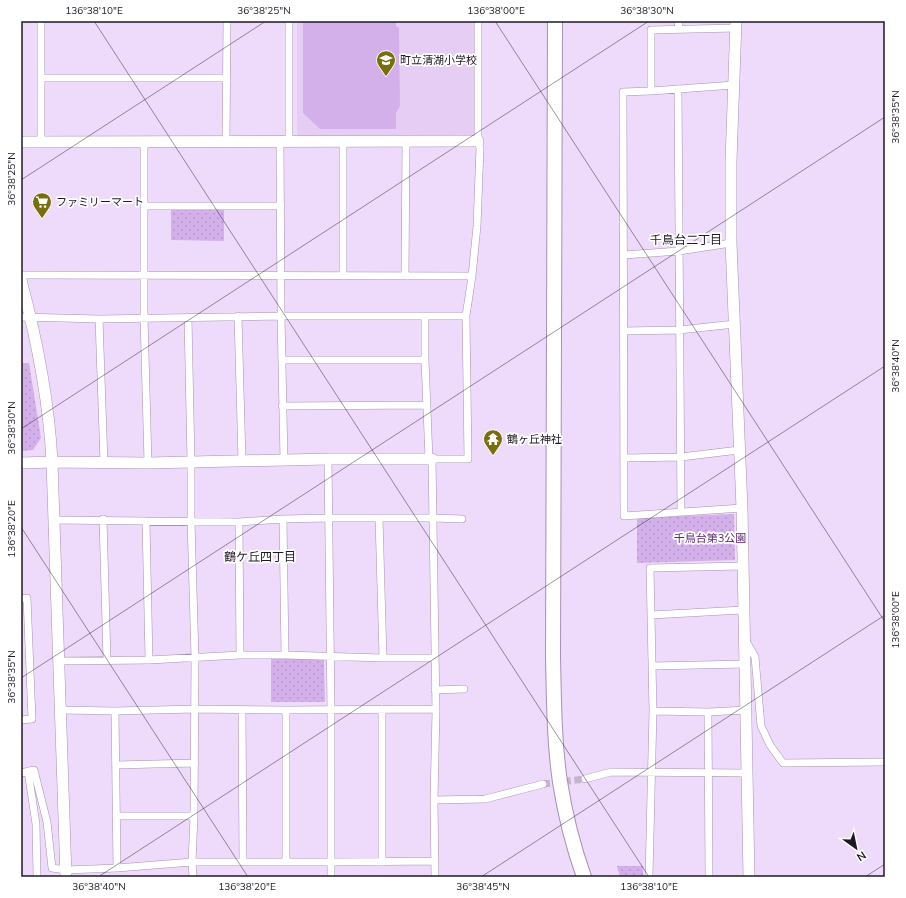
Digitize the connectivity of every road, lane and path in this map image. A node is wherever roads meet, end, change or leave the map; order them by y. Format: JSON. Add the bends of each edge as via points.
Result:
{"nodes":[{"id":1,"x":41,"y":21,"type":"edge"},
{"id":2,"x":227,"y":21,"type":"edge"},
{"id":3,"x":289,"y":21,"type":"edge"},
{"id":4,"x":478,"y":21,"type":"edge"},
{"id":5,"x":555,"y":21,"type":"edge"},
{"id":6,"x":678,"y":21,"type":"edge"},
{"id":7,"x":736,"y":25,"type":"edge"},
{"id":8,"x":678,"y":29,"type":"junction"},
{"id":9,"x":41,"y":78,"type":"junction"},
{"id":10,"x":227,"y":78,"type":"junction"},
{"id":11,"x":734,"y":85,"type":"junction"},
{"id":12,"x":678,"y":89,"type":"junction"},
{"id":13,"x":651,"y":91,"type":"junction"},
{"id":14,"x":478,"y":141,"type":"junction"},
{"id":15,"x":21,"y":142,"type":"edge"},
{"id":16,"x":41,"y":142,"type":"junction"},
{"id":17,"x":144,"y":142,"type":"junction"},
{"id":18,"x":226,"y":142,"type":"junction"},
{"id":19,"x":285,"y":142,"type":"junction"},
{"id":20,"x":343,"y":142,"type":"junction"},
{"id":21,"x":406,"y":142,"type":"junction"},
{"id":22,"x":144,"y":206,"type":"junction"},
{"id":23,"x":281,"y":206,"type":"junction"},
{"id":24,"x":731,"y":243,"type":"junction"},
{"id":25,"x":679,"y":251,"type":"junction"},
{"id":26,"x":624,"y":255,"type":"junction"},
{"id":27,"x":21,"y":275,"type":"edge"},
{"id":28,"x":282,"y":275,"type":"junction"},
{"id":29,"x":144,"y":276,"type":"junction"},
{"id":30,"x":343,"y":276,"type":"junction"},
{"id":31,"x":405,"y":276,"type":"junction"},
{"id":32,"x":472,"y":276,"type":"junction"},
{"id":33,"x":21,"y":280,"type":"edge"},
{"id":34,"x":238,"y":316,"type":"junction"},
{"id":35,"x":281,"y":316,"type":"junction"},
{"id":36,"x":425,"y":316,"type":"junction"},
{"id":37,"x":466,"y":316,"type":"junction"},
{"id":38,"x":26,"y":317,"type":"edge"},
{"id":39,"x":144,"y":318,"type":"junction"},
{"id":40,"x":188,"y":318,"type":"junction"},
{"id":41,"x":99,"y":319,"type":"junction"},
{"id":42,"x":735,"y":324,"type":"junction"},
{"id":43,"x":679,"y":330,"type":"junction"},
{"id":44,"x":624,"y":331,"type":"junction"},
{"id":45,"x":282,"y":360,"type":"junction"},
{"id":46,"x":425,"y":360,"type":"junction"},
{"id":47,"x":427,"y":405,"type":"junction"},
{"id":48,"x":282,"y":406,"type":"junction"},
{"id":49,"x":740,"y":450,"type":"junction"},
{"id":50,"x":681,"y":457,"type":"junction"},
{"id":51,"x":624,"y":458,"type":"junction"},
{"id":52,"x":328,"y":459,"type":"junction"},
{"id":53,"x":431,"y":459,"type":"junction"},
{"id":54,"x":242,"y":460,"type":"junction"},
{"id":55,"x":284,"y":460,"type":"junction"},
{"id":56,"x":52,"y":462,"type":"junction"},
{"id":57,"x":191,"y":462,"type":"junction"},
{"id":58,"x":21,"y":463,"type":"edge"},
{"id":59,"x":104,"y":463,"type":"junction"},
{"id":60,"x":148,"y":463,"type":"junction"},
{"id":61,"x":742,"y":508,"type":"junction"},
{"id":62,"x":681,"y":512,"type":"junction"},
{"id":63,"x":328,"y":518,"type":"junction"},
{"id":64,"x":379,"y":518,"type":"junction"},
{"id":65,"x":432,"y":518,"type":"junction"},
{"id":66,"x":103,"y":519,"type":"junction"},
{"id":67,"x":283,"y":519,"type":"junction"},
{"id":68,"x":462,"y":519,"type":"dead end"},
{"id":69,"x":53,"y":520,"type":"junction"},
{"id":70,"x":146,"y":521,"type":"junction"},
{"id":71,"x":191,"y":521,"type":"junction"},
{"id":72,"x":239,"y":522,"type":"junction"},
{"id":73,"x":743,"y":566,"type":"junction"},
{"id":74,"x":21,"y":599,"type":"edge"},
{"id":75,"x":743,"y":610,"type":"junction"},
{"id":76,"x":651,"y":615,"type":"junction"},
{"id":77,"x":745,"y":639,"type":"junction"},
{"id":78,"x":240,"y":655,"type":"junction"},
{"id":79,"x":285,"y":655,"type":"junction"},
{"id":80,"x":330,"y":655,"type":"junction"},
{"id":81,"x":195,"y":658,"type":"junction"},
{"id":82,"x":383,"y":658,"type":"junction"},
{"id":83,"x":435,"y":658,"type":"junction"},
{"id":84,"x":106,"y":660,"type":"junction"},
{"id":85,"x":149,"y":660,"type":"junction"},
{"id":86,"x":59,"y":661,"type":"junction"},
{"id":87,"x":745,"y":664,"type":"junction"},
{"id":88,"x":652,"y":666,"type":"junction"},
{"id":89,"x":464,"y":689,"type":"dead end"},
{"id":90,"x":435,"y":690,"type":"junction"},
{"id":91,"x":195,"y":709,"type":"junction"},
{"id":92,"x":382,"y":709,"type":"junction"},
{"id":93,"x":436,"y":709,"type":"junction"},
{"id":94,"x":61,"y":710,"type":"junction"},
{"id":95,"x":242,"y":710,"type":"junction"},
{"id":96,"x":286,"y":710,"type":"junction"},
{"id":97,"x":331,"y":710,"type":"junction"},
{"id":98,"x":746,"y":710,"type":"junction"},
{"id":99,"x":115,"y":711,"type":"junction"},
{"id":100,"x":653,"y":711,"type":"junction"},
{"id":101,"x":708,"y":712,"type":"junction"},
{"id":102,"x":21,"y":720,"type":"edge"},
{"id":103,"x":885,"y":762,"type":"edge"},
{"id":104,"x":195,"y":764,"type":"junction"},
{"id":105,"x":116,"y":765,"type":"junction"},
{"id":106,"x":651,"y":771,"type":"junction"},
{"id":107,"x":24,"y":772,"type":"edge"},
{"id":108,"x":709,"y":772,"type":"junction"},
{"id":109,"x":746,"y":773,"type":"junction"},
{"id":110,"x":584,"y":778,"type":"tunnel mouth"},
{"id":111,"x":543,"y":784,"type":"tunnel mouth"},
{"id":112,"x":434,"y":800,"type":"junction"},
{"id":113,"x":116,"y":816,"type":"junction"},
{"id":114,"x":194,"y":816,"type":"junction"},
{"id":115,"x":243,"y":861,"type":"junction"},
{"id":116,"x":435,"y":861,"type":"junction"},
{"id":117,"x":192,"y":862,"type":"junction"},
{"id":118,"x":286,"y":862,"type":"junction"},
{"id":119,"x":331,"y":862,"type":"junction"},
{"id":120,"x":382,"y":862,"type":"junction"},
{"id":121,"x":117,"y":868,"type":"junction"},
{"id":122,"x":66,"y":873,"type":"edge"},
{"id":123,"x":37,"y":877,"type":"edge"},
{"id":124,"x":193,"y":877,"type":"edge"},
{"id":125,"x":331,"y":877,"type":"edge"},
{"id":126,"x":435,"y":877,"type":"edge"},
{"id":127,"x":584,"y":877,"type":"edge"},
{"id":128,"x":649,"y":877,"type":"edge"},
{"id":129,"x":709,"y":877,"type":"edge"},
{"id":130,"x":749,"y":877,"type":"edge"}],
"edges":[{"from":1,"to":9,"type":"street"},
{"from":2,"to":10,"type":"street"},
{"from":3,"to":19,"type":"street"},
{"from":4,"to":14,"type":"street"},
{"from":5,"to":127,"type":"highway","via":[[554,725],[566,813]]},
{"from":6,"to":8,"type":"street"},
{"from":7,"to":8,"type":"street"},
{"from":7,"to":11,"type":"street"},
{"from":8,"to":13,"type":"street","via":[[651,30]]},
{"from":9,"to":10,"type":"street"},
{"from":9,"to":16,"type":"street"},
{"from":10,"to":18,"type":"street"},
{"from":11,"to":12,"type":"street"},
{"from":11,"to":24,"type":"street"},
{"from":12,"to":13,"type":"street"},
{"from":12,"to":25,"type":"street"},
{"from":13,"to":26,"type":"street","via":[[623,92]]},
{"from":14,"to":21,"type":"street"},
{"from":14,"to":32,"type":"street","via":[[480,148],[477,226]]},
{"from":15,"to":16,"type":"street"},
{"from":16,"to":17,"type":"street"},
{"from":17,"to":18,"type":"street"},
{"from":17,"to":22,"type":"street"},
{"from":18,"to":19,"type":"street"},
{"from":19,"to":20,"type":"street"},
{"from":19,"to":23,"type":"street"},
{"from":20,"to":21,"type":"street"},
{"from":20,"to":30,"type":"street"},
{"from":21,"to":31,"type":"street"},
{"from":22,"to":23,"type":"street"},
{"from":22,"to":29,"type":"street"},
{"from":23,"to":28,"type":"street"},
{"from":24,"to":25,"type":"street"},
{"from":24,"to":42,"type":"street"},
{"from":25,"to":26,"type":"street"},
{"from":25,"to":43,"type":"street"},
{"from":26,"to":44,"type":"street"},
{"from":27,"to":29,"type":"street"},
{"from":28,"to":29,"type":"street"},
{"from":28,"to":30,"type":"street"},
{"from":28,"to":35,"type":"street"},
{"from":29,"to":39,"type":"street"},
{"from":30,"to":31,"type":"street"},
{"from":31,"to":32,"type":"street"},
{"from":32,"to":37,"type":"street"},
{"from":33,"to":38,"type":"street"},
{"from":34,"to":35,"type":"street"},
{"from":34,"to":40,"type":"street"},
{"from":34,"to":54,"type":"street"},
{"from":35,"to":36,"type":"street"},
{"from":35,"to":45,"type":"street"},
{"from":36,"to":37,"type":"street"},
{"from":36,"to":46,"type":"street"},
{"from":37,"to":53,"type":"street","via":[[468,459]]},
{"from":38,"to":41,"type":"street"},
{"from":38,"to":56,"type":"street","via":[[49,412]]},
{"from":39,"to":40,"type":"street"},
{"from":39,"to":41,"type":"street"},
{"from":39,"to":60,"type":"street"},
{"from":40,"to":57,"type":"street"},
{"from":41,"to":59,"type":"street"},
{"from":42,"to":43,"type":"street"},
{"from":42,"to":49,"type":"street"},
{"from":43,"to":44,"type":"street"},
{"from":43,"to":50,"type":"street"},
{"from":44,"to":51,"type":"street"},
{"from":45,"to":46,"type":"street"},
{"from":45,"to":48,"type":"street"},
{"from":46,"to":47,"type":"street"},
{"from":47,"to":48,"type":"street"},
{"from":47,"to":53,"type":"street"},
{"from":48,"to":55,"type":"street"},
{"from":49,"to":50,"type":"street"},
{"from":49,"to":61,"type":"street"},
{"from":50,"to":51,"type":"street"},
{"from":50,"to":62,"type":"street"},
{"from":51,"to":62,"type":"street","via":[[624,516]]},
{"from":52,"to":53,"type":"street"},
{"from":52,"to":55,"type":"street"},
{"from":52,"to":63,"type":"street"},
{"from":53,"to":65,"type":"street"},
{"from":54,"to":55,"type":"street"},
{"from":54,"to":57,"type":"street"},
{"from":56,"to":58,"type":"street"},
{"from":56,"to":59,"type":"street"},
{"from":56,"to":69,"type":"street"},
{"from":57,"to":60,"type":"street"},
{"from":57,"to":71,"type":"street"},
{"from":59,"to":60,"type":"street"},
{"from":61,"to":62,"type":"street"},
{"from":61,"to":73,"type":"street"},
{"from":63,"to":64,"type":"street"},
{"from":63,"to":67,"type":"street"},
{"from":63,"to":80,"type":"street"},
{"from":64,"to":65,"type":"street"},
{"from":64,"to":82,"type":"street"},
{"from":65,"to":68,"type":"street"},
{"from":65,"to":83,"type":"street"},
{"from":66,"to":69,"type":"street"},
{"from":66,"to":70,"type":"street"},
{"from":66,"to":84,"type":"street"},
{"from":67,"to":72,"type":"street"},
{"from":67,"to":79,"type":"street"},
{"from":69,"to":86,"type":"street"},
{"from":70,"to":71,"type":"street"},
{"from":70,"to":85,"type":"street"},
{"from":71,"to":72,"type":"street"},
{"from":71,"to":81,"type":"street"},
{"from":72,"to":78,"type":"street"},
{"from":73,"to":75,"type":"street"},
{"from":73,"to":76,"type":"street","via":[[650,568]]},
{"from":74,"to":102,"type":"street","via":[[27,598],[32,719]]},
{"from":75,"to":76,"type":"street"},
{"from":75,"to":77,"type":"street"},
{"from":76,"to":88,"type":"street"},
{"from":77,"to":87,"type":"street"},
{"from":77,"to":103,"type":"street","via":[[755,657],[761,726],[783,763]]},
{"from":78,"to":79,"type":"street"},
{"from":78,"to":81,"type":"street"},
{"from":79,"to":80,"type":"street"},
{"from":80,"to":82,"type":"street"},
{"from":80,"to":97,"type":"street"},
{"from":81,"to":85,"type":"street"},
{"from":81,"to":91,"type":"street"},
{"from":82,"to":83,"type":"street"},
{"from":83,"to":90,"type":"street"},
{"from":84,"to":85,"type":"street"},
{"from":84,"to":86,"type":"street"},
{"from":86,"to":94,"type":"street"},
{"from":87,"to":88,"type":"street"},
{"from":87,"to":98,"type":"street"},
{"from":88,"to":100,"type":"street"},
{"from":89,"to":90,"type":"street"},
{"from":90,"to":93,"type":"street"},
{"from":91,"to":95,"type":"street"},
{"from":91,"to":99,"type":"street"},
{"from":91,"to":104,"type":"street"},
{"from":92,"to":93,"type":"street"},
{"from":92,"to":97,"type":"street"},
{"from":92,"to":120,"type":"street"},
{"from":93,"to":112,"type":"street"},
{"from":94,"to":99,"type":"street"},
{"from":94,"to":122,"type":"street"},
{"from":95,"to":96,"type":"street"},
{"from":95,"to":115,"type":"street"},
{"from":96,"to":97,"type":"street"},
{"from":96,"to":118,"type":"street"},
{"from":97,"to":119,"type":"street"},
{"from":98,"to":101,"type":"street"},
{"from":98,"to":109,"type":"street"},
{"from":99,"to":105,"type":"street"},
{"from":100,"to":101,"type":"street"},
{"from":100,"to":106,"type":"street"},
{"from":101,"to":108,"type":"street"},
{"from":104,"to":105,"type":"street"},
{"from":104,"to":114,"type":"street"},
{"from":105,"to":113,"type":"street"},
{"from":106,"to":108,"type":"street"},
{"from":106,"to":110,"type":"street","via":[[611,772]]},
{"from":106,"to":128,"type":"street"},
{"from":107,"to":122,"type":"street","via":[[34,770],[47,822],[52,868]]},
{"from":107,"to":123,"type":"street","via":[[36,824]]},
{"from":108,"to":109,"type":"street"},
{"from":108,"to":129,"type":"street"},
{"from":109,"to":130,"type":"street"},
{"from":111,"to":112,"type":"street","via":[[485,799]]},
{"from":112,"to":116,"type":"street"},
{"from":113,"to":114,"type":"street"},
{"from":113,"to":121,"type":"street"},
{"from":114,"to":117,"type":"street"},
{"from":115,"to":117,"type":"street"},
{"from":115,"to":118,"type":"street"},
{"from":116,"to":120,"type":"street"},
{"from":116,"to":126,"type":"street"},
{"from":117,"to":121,"type":"street"},
{"from":117,"to":124,"type":"street"},
{"from":118,"to":119,"type":"street"},
{"from":119,"to":120,"type":"street"},
{"from":119,"to":125,"type":"street"},
{"from":121,"to":122,"type":"street"}]}
